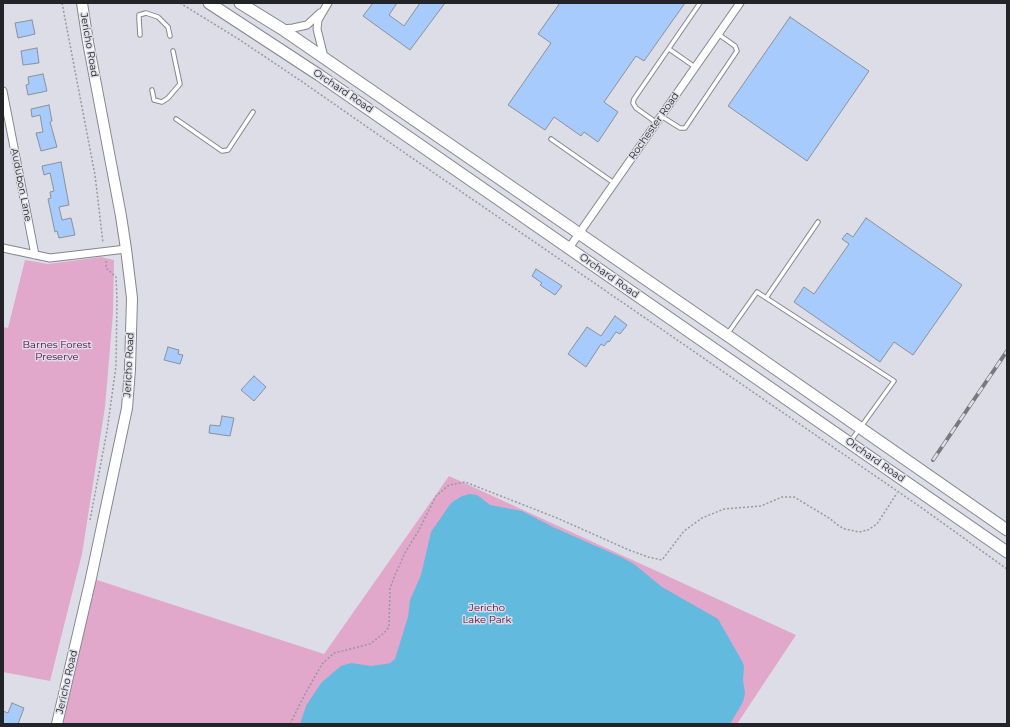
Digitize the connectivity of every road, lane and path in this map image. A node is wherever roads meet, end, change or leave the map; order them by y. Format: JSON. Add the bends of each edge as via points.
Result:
{"nodes":[{"id":1,"x":62,"y":3,"type":"edge"},
{"id":2,"x":82,"y":3,"type":"edge"},
{"id":3,"x":180,"y":3,"type":"edge"},
{"id":4,"x":209,"y":3,"type":"edge"},
{"id":5,"x":240,"y":3,"type":"edge"},
{"id":6,"x":328,"y":3,"type":"edge"},
{"id":7,"x":700,"y":3,"type":"edge"},
{"id":8,"x":740,"y":3,"type":"edge"},
{"id":9,"x":322,"y":12,"type":"junction"},
{"id":10,"x":282,"y":29,"type":"junction"},
{"id":11,"x":718,"y":34,"type":"junction"},
{"id":12,"x":140,"y":35,"type":"dead end"},
{"id":13,"x":170,"y":36,"type":"dead end"},
{"id":14,"x":669,"y":49,"type":"junction"},
{"id":15,"x":173,"y":50,"type":"dead end"},
{"id":16,"x":324,"y":58,"type":"junction"},
{"id":17,"x":695,"y":67,"type":"junction"},
{"id":18,"x":152,"y":90,"type":"dead end"},
{"id":19,"x":3,"y":91,"type":"edge"},
{"id":20,"x":253,"y":112,"type":"dead end"},
{"id":21,"x":176,"y":119,"type":"dead end"},
{"id":22,"x":659,"y":120,"type":"junction"},
{"id":23,"x":551,"y":139,"type":"dead end"},
{"id":24,"x":614,"y":183,"type":"junction"},
{"id":25,"x":818,"y":222,"type":"dead end"},
{"id":26,"x":579,"y":234,"type":"junction"},
{"id":27,"x":103,"y":243,"type":"dead end"},
{"id":28,"x":3,"y":248,"type":"edge"},
{"id":29,"x":569,"y":248,"type":"junction"},
{"id":30,"x":126,"y":249,"type":"junction"},
{"id":31,"x":35,"y":255,"type":"junction"},
{"id":32,"x":106,"y":260,"type":"dead end"},
{"id":33,"x":766,"y":298,"type":"junction"},
{"id":34,"x":726,"y":334,"type":"junction"},
{"id":35,"x":861,"y":428,"type":"junction"},
{"id":36,"x":850,"y":442,"type":"junction"},
{"id":37,"x":897,"y":493,"type":"junction"},
{"id":38,"x":90,"y":520,"type":"dead end"},
{"id":39,"x":1007,"y":530,"type":"edge"},
{"id":40,"x":1007,"y":552,"type":"edge"},
{"id":41,"x":1007,"y":569,"type":"edge"},
{"id":42,"x":57,"y":724,"type":"edge"},
{"id":43,"x":290,"y":724,"type":"edge"}],
"edges":[{"from":1,"to":27,"type":"path","via":[[95,175]]},
{"from":2,"to":30,"type":"main road","name":"Jericho Road"},
{"from":3,"to":37,"type":"path","via":[[304,83]]},
{"from":4,"to":29,"type":"main road","name":"Orchard Road","via":[[319,75]]},
{"from":5,"to":10,"type":"main road","name":"Orchard Road"},
{"from":6,"to":9,"type":"street"},
{"from":7,"to":14,"type":"lane"},
{"from":8,"to":11,"type":"street","name":"Rochester Road"},
{"from":9,"to":10,"type":"street","via":[[307,25]]},
{"from":9,"to":16,"type":"street","via":[[317,29]]},
{"from":10,"to":16,"type":"main road","name":"Orchard Road"},
{"from":11,"to":17,"type":"street","name":"Rochester Road"},
{"from":11,"to":22,"type":"lane","via":[[735,46],[737,51],[685,128]]},
{"from":12,"to":13,"type":"lane","via":[[139,15],[146,13],[158,17],[168,27]]},
{"from":14,"to":17,"type":"lane"},
{"from":14,"to":22,"type":"lane","via":[[633,103],[636,108]]},
{"from":15,"to":18,"type":"lane","via":[[180,84],[162,102],[154,100]]},
{"from":16,"to":26,"type":"main road","name":"Orchard Road"},
{"from":17,"to":22,"type":"street","name":"Rochester Road"},
{"from":19,"to":31,"type":"street","name":"Audubon Lane"},
{"from":20,"to":21,"type":"lane","via":[[228,150],[222,151]]},
{"from":22,"to":24,"type":"street","name":"Rochester Road"},
{"from":23,"to":24,"type":"lane"},
{"from":24,"to":26,"type":"street","name":"Rochester Road"},
{"from":25,"to":33,"type":"lane"},
{"from":26,"to":29,"type":"street","name":"Rochester Road"},
{"from":26,"to":34,"type":"main road","name":"Orchard Road"},
{"from":28,"to":31,"type":"street"},
{"from":29,"to":36,"type":"main road","name":"Orchard Road"},
{"from":30,"to":31,"type":"street","via":[[50,258]]},
{"from":30,"to":42,"type":"main road","name":"Jericho Road","via":[[132,298],[127,408]]},
{"from":32,"to":38,"type":"path","via":[[106,268],[116,277],[116,366]]},
{"from":33,"to":34,"type":"lane","via":[[757,292]]},
{"from":33,"to":35,"type":"lane","via":[[894,381]]},
{"from":34,"to":35,"type":"main road","name":"Orchard Road"},
{"from":35,"to":36,"type":"lane"},
{"from":35,"to":39,"type":"main road","name":"Orchard Road"},
{"from":36,"to":40,"type":"main road","name":"Orchard Road"},
{"from":37,"to":41,"type":"path"},
{"from":37,"to":43,"type":"path","via":[[877,524],[859,532],[839,526],[794,497],[782,497],[761,506],[724,508],[702,518],[684,531],[662,560],[629,550],[465,482],[449,485],[436,496],[395,575],[390,588],[389,627],[370,644],[334,653],[322,664]]}]}
